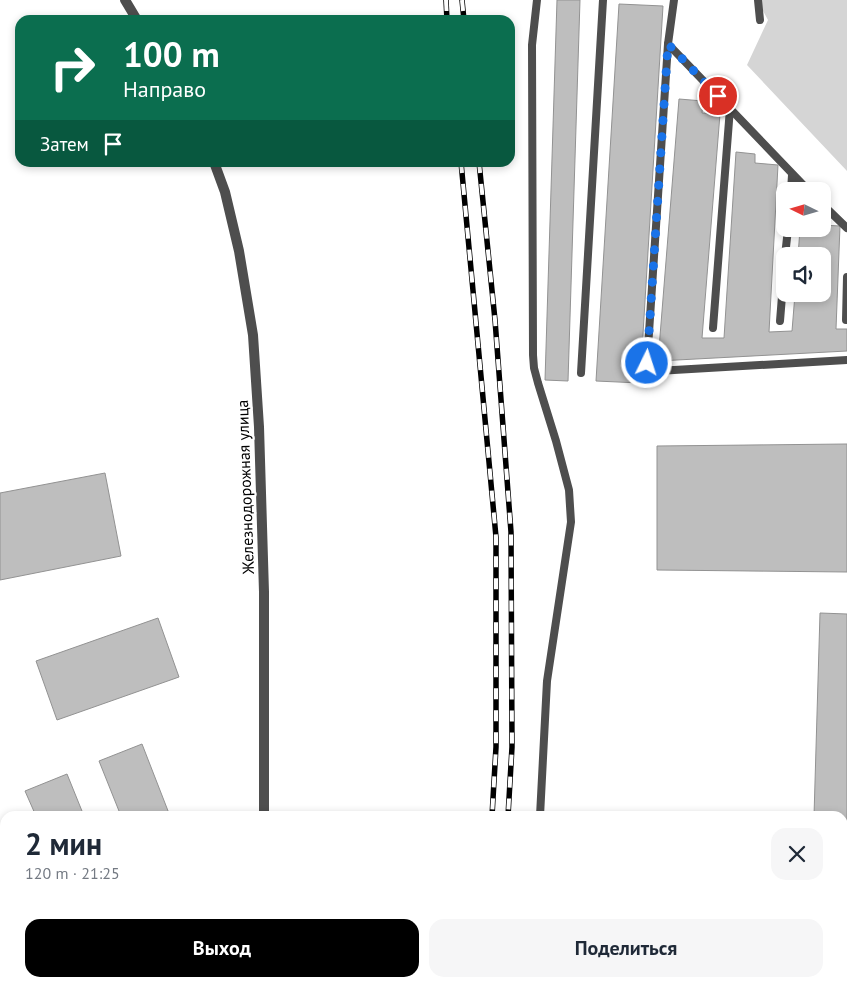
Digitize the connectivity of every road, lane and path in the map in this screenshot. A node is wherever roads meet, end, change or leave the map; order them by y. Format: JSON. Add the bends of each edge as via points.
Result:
{"nodes":[{"id":1,"x":125,"y":0,"type":"edge"},
{"id":2,"x":537,"y":0,"type":"edge"},
{"id":3,"x":603,"y":0,"type":"edge"},
{"id":4,"x":674,"y":0,"type":"edge"},
{"id":5,"x":758,"y":0,"type":"edge"},
{"id":6,"x":134,"y":15,"type":"edge"},
{"id":7,"x":760,"y":20,"type":"dead end"},
{"id":8,"x":668,"y":44,"type":"junction"},
{"id":9,"x":730,"y":108,"type":"junction"},
{"id":10,"x":216,"y":167,"type":"edge"},
{"id":11,"x":792,"y":175,"type":"junction"},
{"id":12,"x":792,"y":182,"type":"edge"},
{"id":13,"x":799,"y":182,"type":"edge"},
{"id":14,"x":831,"y":213,"type":"edge"},
{"id":15,"x":847,"y":228,"type":"edge"},
{"id":16,"x":847,"y":277,"type":"edge"},
{"id":17,"x":782,"y":302,"type":"edge"},
{"id":18,"x":846,"y":320,"type":"dead end"},
{"id":19,"x":780,"y":321,"type":"dead end"},
{"id":20,"x":713,"y":328,"type":"dead end"},
{"id":21,"x":847,"y":360,"type":"edge"},
{"id":22,"x":581,"y":373,"type":"dead end"},
{"id":23,"x":264,"y":811,"type":"edge"},
{"id":24,"x":540,"y":811,"type":"edge"}],
"edges":[{"from":1,"to":6,"type":"street"},
{"from":2,"to":24,"type":"lane","via":[[532,45],[533,355],[571,507],[547,681]]},
{"from":3,"to":22,"type":"lane"},
{"from":4,"to":8,"type":"lane"},
{"from":5,"to":7,"type":"lane"},
{"from":8,"to":9,"type":"lane"},
{"from":8,"to":21,"type":"lane","via":[[649,368],[657,371]]},
{"from":9,"to":11,"type":"lane"},
{"from":9,"to":20,"type":"lane"},
{"from":10,"to":23,"type":"street","name":"Железнодорожная улица","via":[[239,251],[253,335],[264,592]]},
{"from":11,"to":12,"type":"lane"},
{"from":11,"to":13,"type":"lane"},
{"from":14,"to":15,"type":"lane"},
{"from":16,"to":18,"type":"lane"},
{"from":17,"to":19,"type":"lane"}]}
